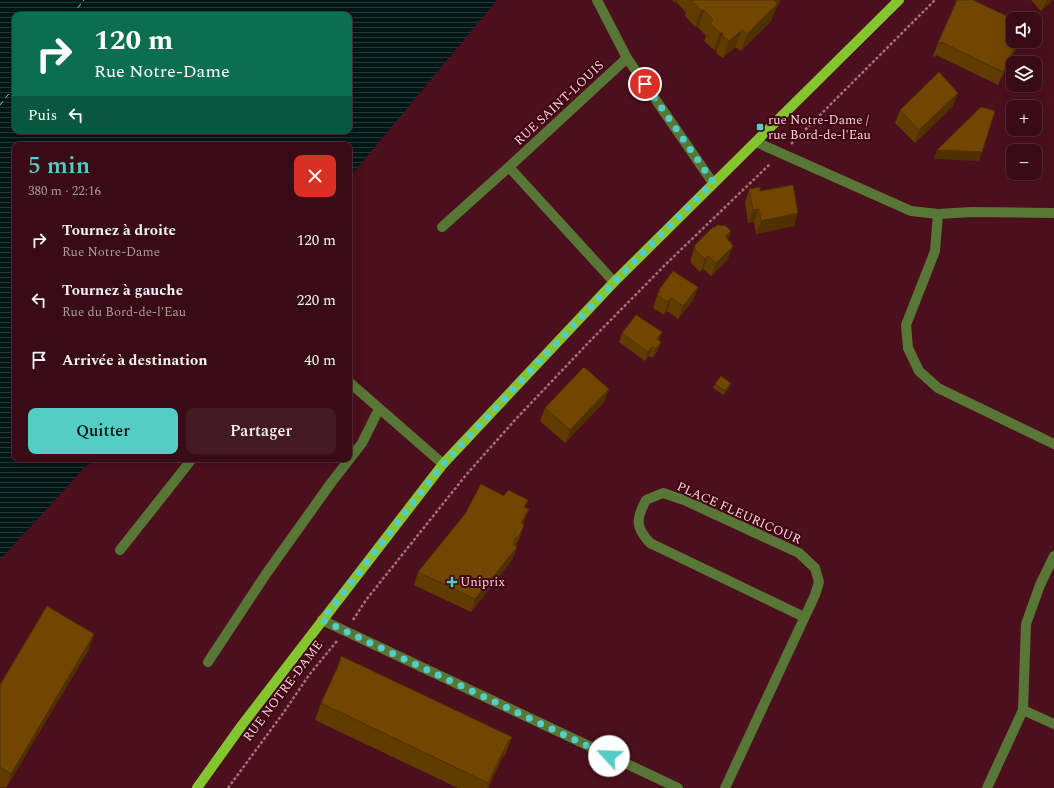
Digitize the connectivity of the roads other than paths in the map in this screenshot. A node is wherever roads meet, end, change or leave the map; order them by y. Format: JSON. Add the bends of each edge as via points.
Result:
{"nodes":[{"id":1,"x":597,"y":0,"type":"edge"},
{"id":2,"x":900,"y":0,"type":"edge"},
{"id":3,"x":627,"y":58,"type":"junction"},
{"id":4,"x":756,"y":142,"type":"junction"},
{"id":5,"x":509,"y":167,"type":"junction"},
{"id":6,"x":713,"y":182,"type":"junction"},
{"id":7,"x":1054,"y":213,"type":"edge"},
{"id":8,"x":938,"y":214,"type":"junction"},
{"id":9,"x":442,"y":227,"type":"dead end"},
{"id":10,"x":614,"y":282,"type":"junction"},
{"id":11,"x":352,"y":385,"type":"edge"},
{"id":12,"x":379,"y":409,"type":"junction"},
{"id":13,"x":1054,"y":444,"type":"edge"},
{"id":14,"x":352,"y":456,"type":"edge"},
{"id":15,"x":190,"y":462,"type":"edge"},
{"id":16,"x":347,"y":462,"type":"edge"},
{"id":17,"x":443,"y":464,"type":"junction"},
{"id":18,"x":120,"y":550,"type":"dead end"},
{"id":19,"x":1054,"y":556,"type":"edge"},
{"id":20,"x":804,"y":617,"type":"junction"},
{"id":21,"x":322,"y":620,"type":"junction"},
{"id":22,"x":208,"y":662,"type":"dead end"},
{"id":23,"x":1023,"y":710,"type":"junction"},
{"id":24,"x":1054,"y":724,"type":"edge"},
{"id":25,"x":197,"y":788,"type":"edge"},
{"id":26,"x":678,"y":788,"type":"edge"},
{"id":27,"x":725,"y":788,"type":"edge"},
{"id":28,"x":988,"y":788,"type":"edge"}],
"edges":[{"from":1,"to":3,"type":"street"},
{"from":2,"to":4,"type":"main road","name":"RUE NOTRE-DAME"},
{"from":3,"to":5,"type":"street","name":"RUE SAINT-LOUIS"},
{"from":3,"to":6,"type":"street"},
{"from":4,"to":6,"type":"main road","name":"RUE NOTRE-DAME"},
{"from":4,"to":8,"type":"street","via":[[910,211]]},
{"from":5,"to":9,"type":"street","name":"RUE SAINT-LOUIS"},
{"from":5,"to":10,"type":"street"},
{"from":6,"to":10,"type":"main road","name":"RUE NOTRE-DAME"},
{"from":7,"to":8,"type":"street"},
{"from":8,"to":13,"type":"street","via":[[935,251],[906,325],[908,348],[918,371],[938,388]]},
{"from":10,"to":17,"type":"main road","name":"RUE NOTRE-DAME"},
{"from":11,"to":12,"type":"street"},
{"from":12,"to":14,"type":"street","via":[[362,443]]},
{"from":12,"to":17,"type":"street"},
{"from":15,"to":18,"type":"street"},
{"from":16,"to":22,"type":"street","via":[[266,574]]},
{"from":17,"to":21,"type":"main road","name":"RUE NOTRE-DAME"},
{"from":19,"to":23,"type":"street","via":[[1026,624]]},
{"from":20,"to":20,"type":"street","name":"PLACE FLEURICOUR","via":[[650,543],[642,534],[638,522],[640,510],[646,500],[663,493],[684,500],[799,553],[815,568],[819,582]]},
{"from":20,"to":27,"type":"street","name":"PLACE FLEURICOUR"},
{"from":21,"to":25,"type":"main road","name":"RUE NOTRE-DAME"},
{"from":21,"to":26,"type":"street"},
{"from":23,"to":24,"type":"street"},
{"from":23,"to":28,"type":"street"}]}
